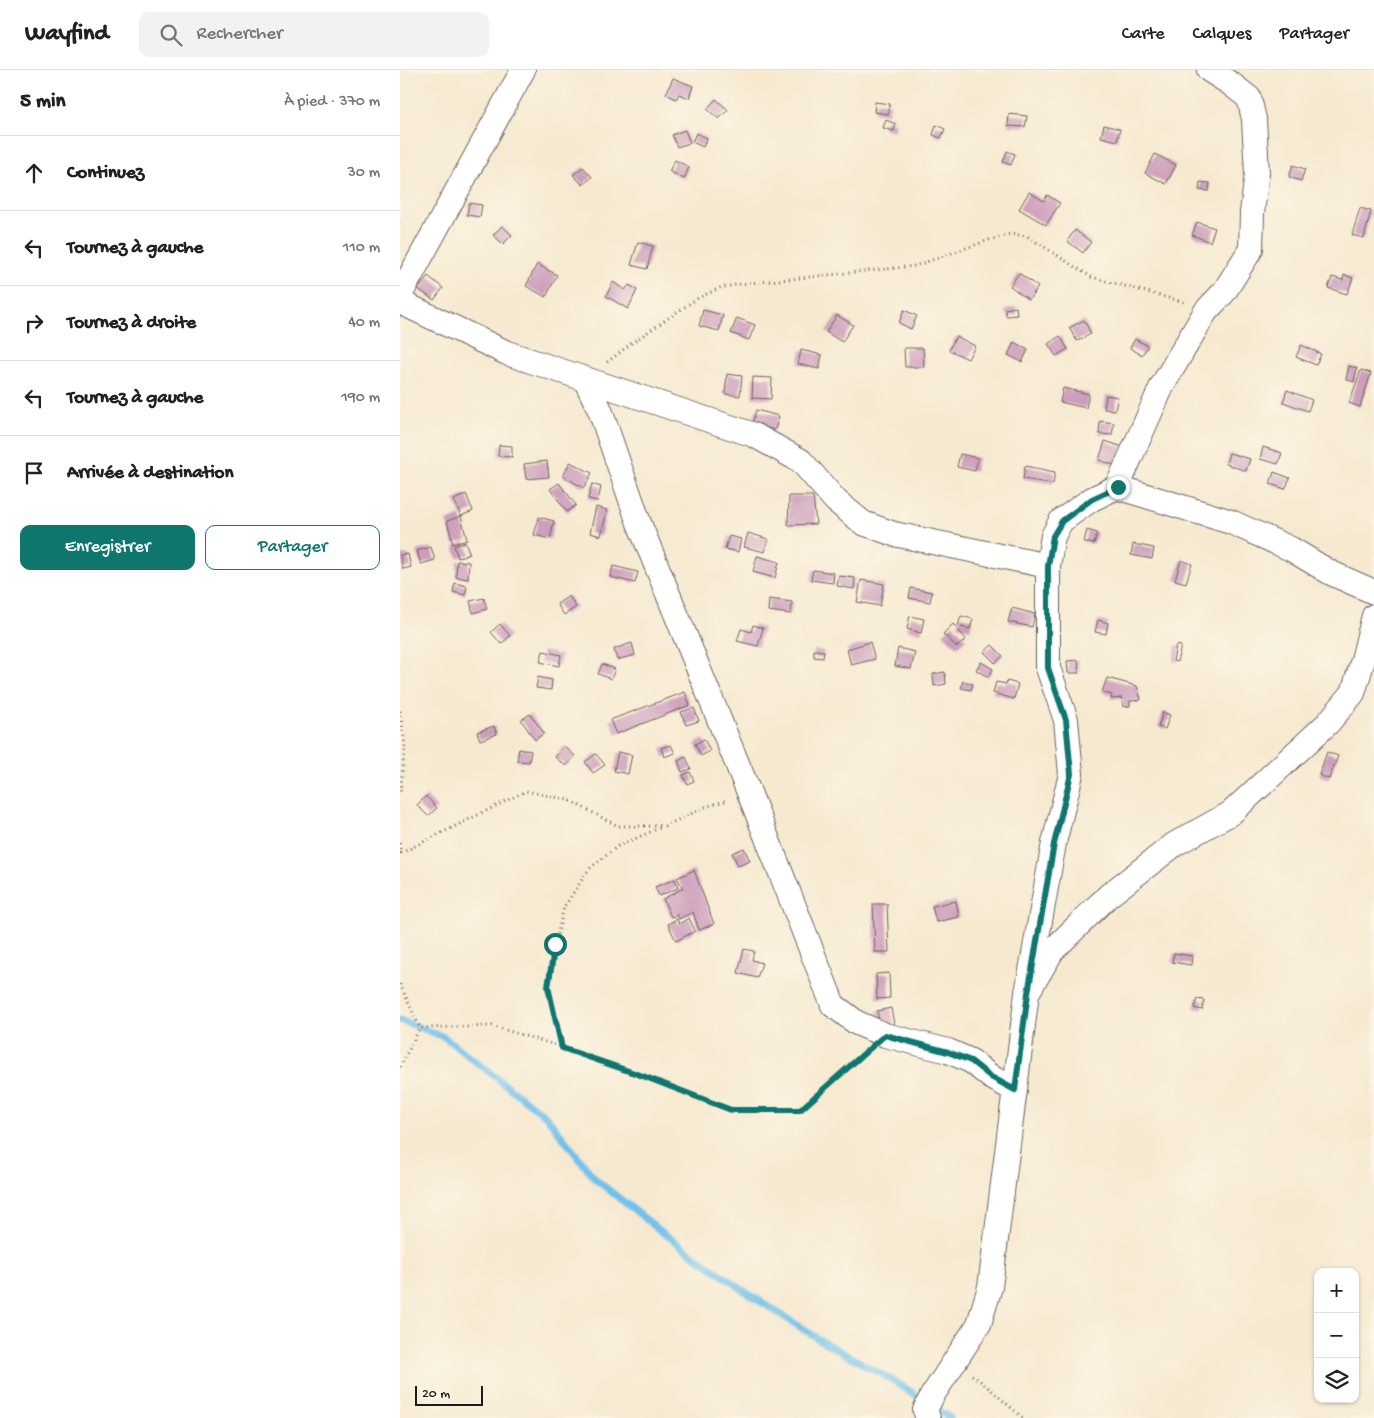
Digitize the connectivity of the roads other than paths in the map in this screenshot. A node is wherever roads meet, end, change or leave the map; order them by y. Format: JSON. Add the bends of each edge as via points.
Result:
{"nodes":[{"id":1,"x":523,"y":70,"type":"edge"},
{"id":2,"x":1209,"y":70,"type":"edge"},
{"id":3,"x":400,"y":295,"type":"edge"},
{"id":4,"x":400,"y":302,"type":"edge"},
{"id":5,"x":585,"y":379,"type":"junction"},
{"id":6,"x":1118,"y":487,"type":"junction"},
{"id":7,"x":1048,"y":566,"type":"junction"},
{"id":8,"x":1374,"y":592,"type":"edge"},
{"id":9,"x":1374,"y":616,"type":"edge"},
{"id":10,"x":1028,"y":993,"type":"junction"},
{"id":11,"x":1015,"y":1090,"type":"junction"},
{"id":12,"x":928,"y":1418,"type":"edge"}],
"edges":[{"from":1,"to":3,"type":"street"},
{"from":2,"to":6,"type":"street","via":[[1249,98],[1254,119],[1256,174],[1252,249],[1224,292],[1206,311],[1162,386]]},
{"from":4,"to":5,"type":"street","via":[[507,353]]},
{"from":5,"to":7,"type":"street","via":[[754,435],[802,461],[836,501],[863,523],[894,534]]},
{"from":5,"to":11,"type":"street","via":[[600,410],[639,523],[832,1004],[857,1023],[885,1035],[971,1061]]},
{"from":6,"to":7,"type":"street","via":[[1092,499],[1062,521],[1053,536]]},
{"from":6,"to":8,"type":"street","via":[[1230,522],[1291,548],[1331,573]]},
{"from":7,"to":10,"type":"street","via":[[1048,668],[1066,720],[1071,774],[1054,844]]},
{"from":9,"to":10,"type":"street","via":[[1353,693],[1328,723],[1232,813],[1175,844],[1108,896],[1052,951]]},
{"from":10,"to":11,"type":"street"},
{"from":11,"to":12,"type":"street","via":[[990,1287],[979,1324],[925,1410]]}]}
